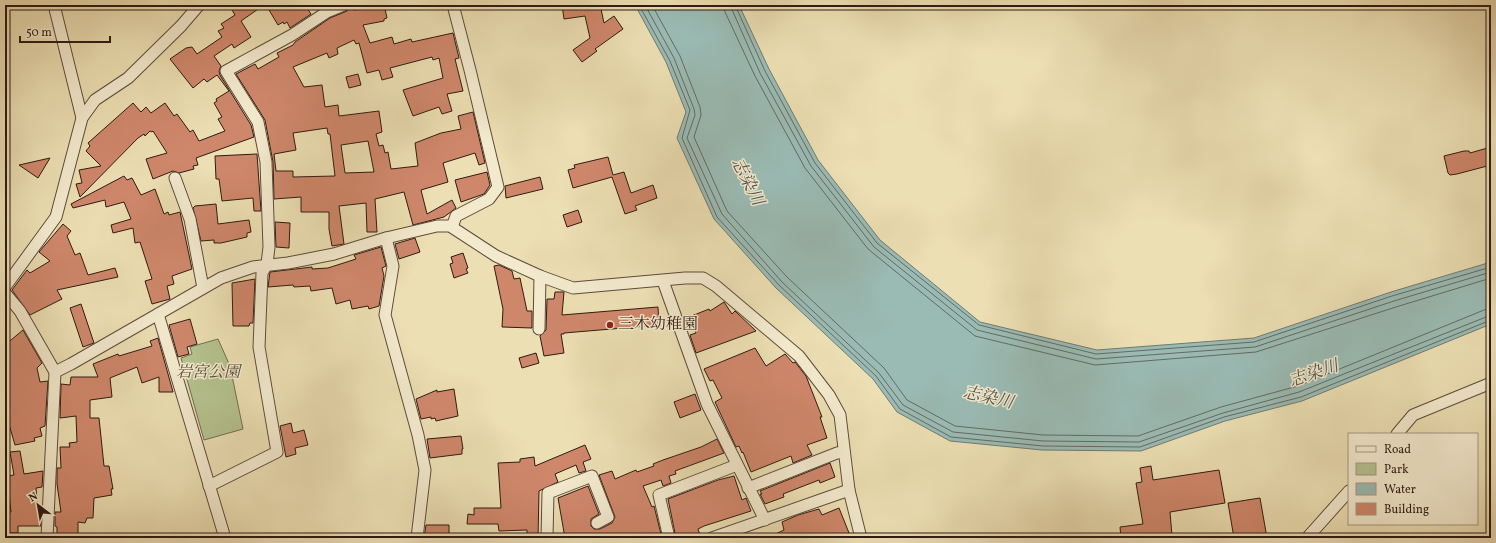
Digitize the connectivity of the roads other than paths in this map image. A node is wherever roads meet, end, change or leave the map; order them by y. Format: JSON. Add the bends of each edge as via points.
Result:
{"nodes":[{"id":1,"x":54,"y":5,"type":"edge"},
{"id":2,"x":199,"y":5,"type":"edge"},
{"id":3,"x":344,"y":5,"type":"edge"},
{"id":4,"x":453,"y":5,"type":"edge"},
{"id":5,"x":82,"y":118,"type":"junction"},
{"id":6,"x":175,"y":178,"type":"dead end"},
{"id":7,"x":452,"y":227,"type":"junction"},
{"id":8,"x":386,"y":238,"type":"junction"},
{"id":9,"x":267,"y":264,"type":"junction"},
{"id":10,"x":540,"y":276,"type":"junction"},
{"id":11,"x":663,"y":281,"type":"junction"},
{"id":12,"x":5,"y":287,"type":"edge"},
{"id":13,"x":203,"y":288,"type":"junction"},
{"id":14,"x":5,"y":293,"type":"edge"},
{"id":15,"x":158,"y":314,"type":"junction"},
{"id":16,"x":539,"y":329,"type":"dead end"},
{"id":17,"x":55,"y":372,"type":"junction"},
{"id":18,"x":1491,"y":383,"type":"edge"},
{"id":19,"x":1398,"y":433,"type":"edge"},
{"id":20,"x":844,"y":452,"type":"junction"},
{"id":21,"x":737,"y":465,"type":"junction"},
{"id":22,"x":209,"y":486,"type":"junction"},
{"id":23,"x":748,"y":488,"type":"junction"},
{"id":24,"x":848,"y":490,"type":"junction"},
{"id":25,"x":1348,"y":492,"type":"edge"},
{"id":26,"x":765,"y":520,"type":"junction"},
{"id":27,"x":597,"y":523,"type":"dead end"},
{"id":28,"x":47,"y":538,"type":"edge"},
{"id":29,"x":225,"y":538,"type":"edge"},
{"id":30,"x":418,"y":538,"type":"edge"},
{"id":31,"x":547,"y":538,"type":"edge"},
{"id":32,"x":669,"y":538,"type":"edge"},
{"id":33,"x":712,"y":538,"type":"edge"},
{"id":34,"x":861,"y":538,"type":"edge"},
{"id":35,"x":1307,"y":538,"type":"edge"}],
"edges":[{"from":1,"to":5,"type":"street"},
{"from":2,"to":5,"type":"street","via":[[128,78],[95,100]]},
{"from":3,"to":9,"type":"street","via":[[327,12],[292,35],[226,71],[258,122],[264,148],[269,247]]},
{"from":4,"to":7,"type":"street","via":[[498,186],[490,199],[456,216]]},
{"from":5,"to":12,"type":"street","via":[[56,216]]},
{"from":6,"to":13,"type":"street","via":[[190,219]]},
{"from":7,"to":8,"type":"street","via":[[437,226]]},
{"from":7,"to":10,"type":"street","via":[[496,256]]},
{"from":8,"to":9,"type":"street","via":[[334,254],[288,263]]},
{"from":8,"to":30,"type":"street","via":[[393,266],[385,315],[425,470]]},
{"from":9,"to":13,"type":"street","via":[[221,278]]},
{"from":9,"to":22,"type":"street","via":[[262,274],[259,347],[277,452]]},
{"from":10,"to":11,"type":"street","via":[[573,288]]},
{"from":10,"to":16,"type":"street"},
{"from":11,"to":20,"type":"street","via":[[703,278],[799,356],[828,393],[840,415]]},
{"from":11,"to":21,"type":"street","via":[[707,404]]},
{"from":13,"to":15,"type":"street"},
{"from":14,"to":17,"type":"street","via":[[20,311]]},
{"from":15,"to":17,"type":"street"},
{"from":15,"to":22,"type":"street"},
{"from":17,"to":28,"type":"street"},
{"from":18,"to":19,"type":"street","via":[[1413,415]]},
{"from":20,"to":23,"type":"street"},
{"from":20,"to":24,"type":"street"},
{"from":21,"to":23,"type":"street"},
{"from":21,"to":32,"type":"street","via":[[659,495]]},
{"from":22,"to":29,"type":"street"},
{"from":23,"to":26,"type":"street"},
{"from":24,"to":26,"type":"street"},
{"from":24,"to":34,"type":"street"},
{"from":25,"to":35,"type":"street"},
{"from":26,"to":33,"type":"street"},
{"from":27,"to":31,"type":"street","via":[[608,517],[592,476],[548,493]]}]}
